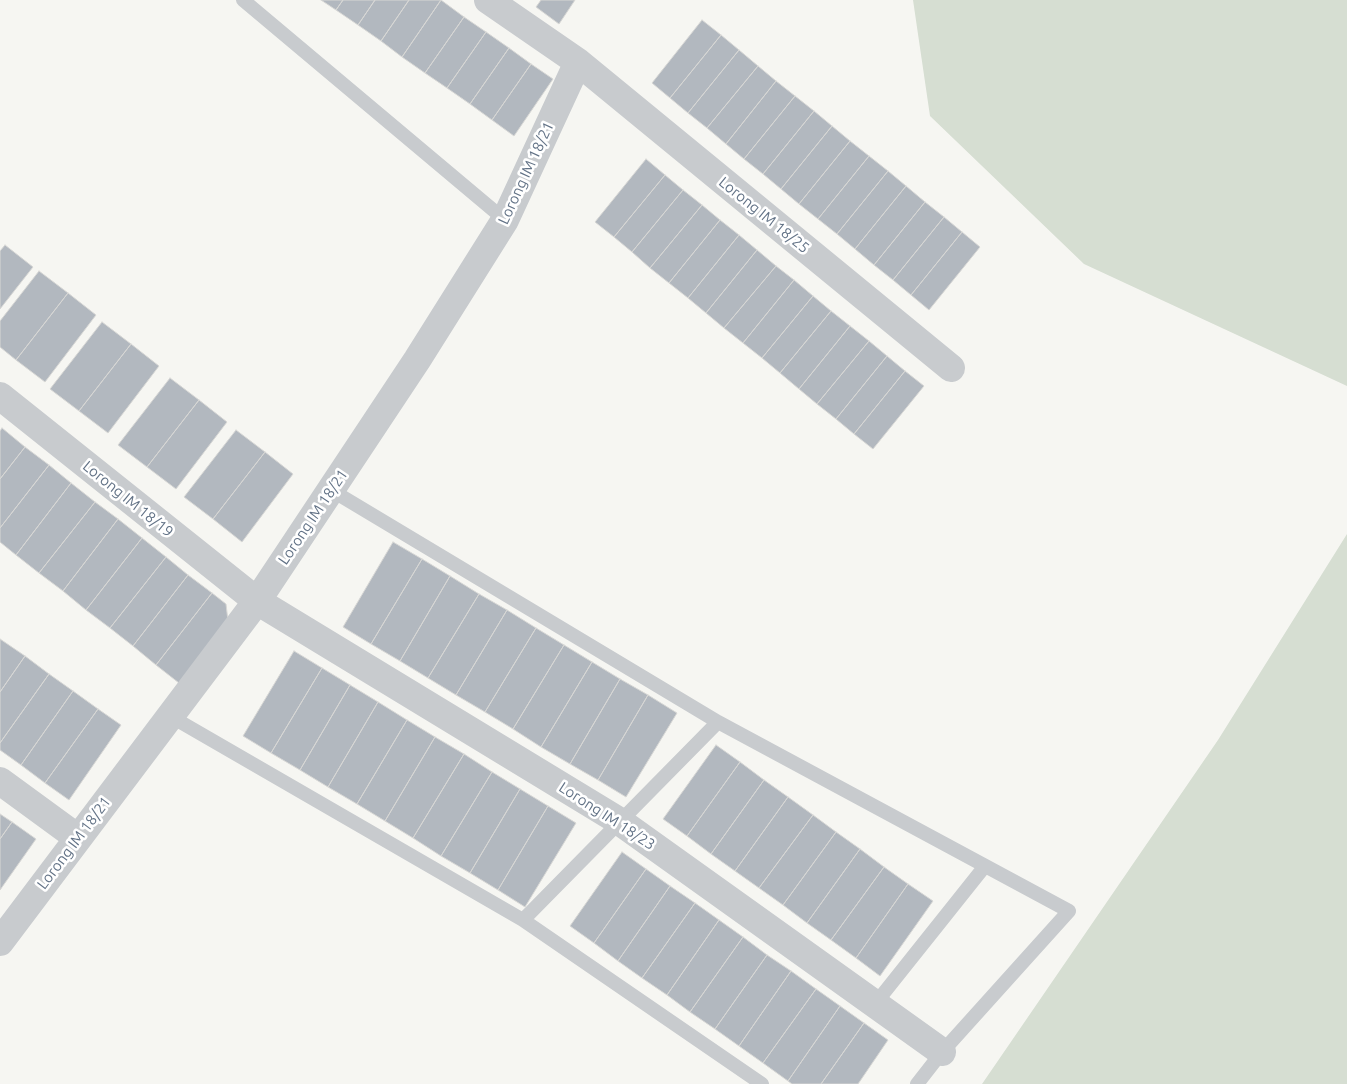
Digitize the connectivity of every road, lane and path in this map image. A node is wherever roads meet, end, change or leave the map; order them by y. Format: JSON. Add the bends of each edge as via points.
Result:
{"nodes":[{"id":1,"x":243,"y":0,"type":"edge"},
{"id":2,"x":488,"y":0,"type":"edge"},
{"id":3,"x":578,"y":62,"type":"junction"},
{"id":4,"x":505,"y":220,"type":"junction"},
{"id":5,"x":951,"y":368,"type":"dead end"},
{"id":6,"x":0,"y":396,"type":"edge"},
{"id":7,"x":331,"y":490,"type":"junction"},
{"id":8,"x":257,"y":601,"type":"junction"},
{"id":9,"x":170,"y":716,"type":"junction"},
{"id":10,"x":718,"y":722,"type":"junction"},
{"id":11,"x":0,"y":781,"type":"edge"},
{"id":12,"x":619,"y":821,"type":"junction"},
{"id":13,"x":78,"y":838,"type":"junction"},
{"id":14,"x":985,"y":866,"type":"junction"},
{"id":15,"x":523,"y":920,"type":"junction"},
{"id":16,"x":0,"y":942,"type":"edge"},
{"id":17,"x":875,"y":1004,"type":"junction"},
{"id":18,"x":942,"y":1052,"type":"junction"},
{"id":19,"x":762,"y":1084,"type":"edge"},
{"id":20,"x":917,"y":1084,"type":"edge"}],
"edges":[{"from":1,"to":4,"type":"lane"},
{"from":2,"to":3,"type":"street","name":"Lorong IM 18/25"},
{"from":3,"to":4,"type":"street","name":"Lorong IM 18/21"},
{"from":3,"to":5,"type":"street","name":"Lorong IM 18/25"},
{"from":4,"to":7,"type":"street","name":"Lorong IM 18/21","via":[[418,360]]},
{"from":6,"to":8,"type":"street","name":"Lorong IM 18/19"},
{"from":7,"to":8,"type":"street","name":"Lorong IM 18/21"},
{"from":7,"to":10,"type":"lane"},
{"from":8,"to":9,"type":"street","name":"Lorong IM 18/21"},
{"from":8,"to":12,"type":"street","name":"Lorong IM 18/23"},
{"from":9,"to":13,"type":"street","name":"Lorong IM 18/21"},
{"from":9,"to":15,"type":"lane"},
{"from":10,"to":12,"type":"lane"},
{"from":10,"to":14,"type":"lane"},
{"from":11,"to":13,"type":"street"},
{"from":12,"to":15,"type":"lane"},
{"from":12,"to":17,"type":"street","name":"Lorong IM 18/23"},
{"from":13,"to":16,"type":"street","name":"Lorong IM 18/21"},
{"from":14,"to":17,"type":"lane"},
{"from":14,"to":18,"type":"lane","via":[[1069,911]]},
{"from":15,"to":19,"type":"lane"},
{"from":17,"to":18,"type":"street","name":"Lorong IM 18/23"},
{"from":18,"to":20,"type":"lane"}]}
